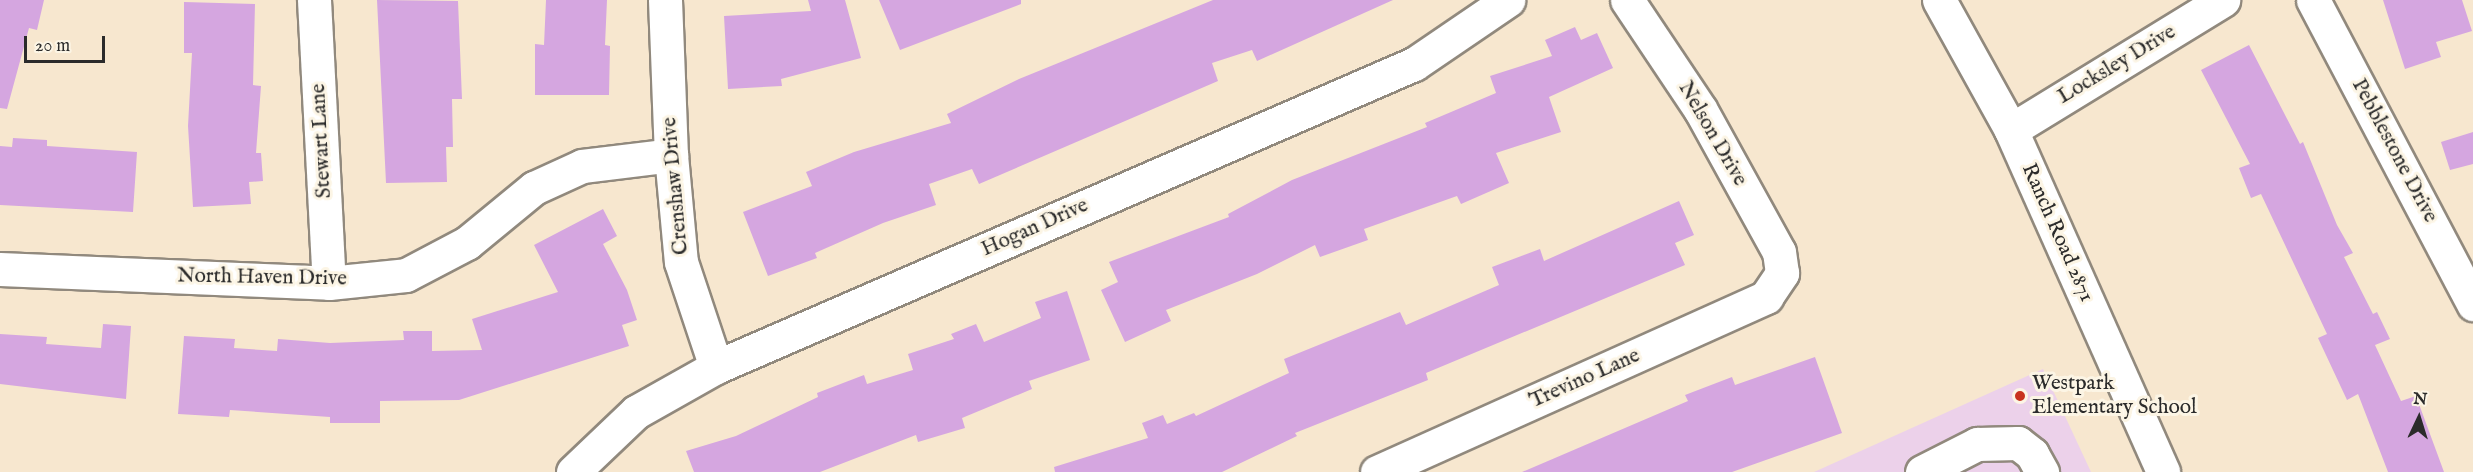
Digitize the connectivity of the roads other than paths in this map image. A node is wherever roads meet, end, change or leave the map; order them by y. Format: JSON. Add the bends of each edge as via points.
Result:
{"nodes":[{"id":1,"x":314,"y":0,"type":"edge"},
{"id":2,"x":664,"y":0,"type":"edge"},
{"id":3,"x":1508,"y":0,"type":"edge"},
{"id":4,"x":1627,"y":0,"type":"edge"},
{"id":5,"x":1939,"y":0,"type":"edge"},
{"id":6,"x":2223,"y":0,"type":"edge"},
{"id":7,"x":2313,"y":0,"type":"edge"},
{"id":8,"x":2011,"y":130,"type":"junction"},
{"id":9,"x":671,"y":155,"type":"junction"},
{"id":10,"x":0,"y":270,"type":"edge"},
{"id":11,"x":1782,"y":273,"type":"joint"},
{"id":12,"x":329,"y":283,"type":"junction"},
{"id":13,"x":2471,"y":297,"type":"edge"},
{"id":14,"x":716,"y":368,"type":"junction"},
{"id":15,"x":1963,"y":463,"type":"edge"},
{"id":16,"x":573,"y":472,"type":"edge"},
{"id":17,"x":1377,"y":472,"type":"edge"},
{"id":18,"x":1922,"y":472,"type":"edge"},
{"id":19,"x":2042,"y":472,"type":"edge"},
{"id":20,"x":2163,"y":472,"type":"edge"}],
"edges":[{"from":1,"to":12,"type":"street","name":"Stewart Lane"},
{"from":2,"to":9,"type":"street","name":"Crenshaw Drive"},
{"from":3,"to":14,"type":"street","name":"Hogan Drive","via":[[1414,64]]},
{"from":4,"to":11,"type":"street","name":"Nelson Drive","via":[[1700,109],[1779,252]]},
{"from":5,"to":8,"type":"street","name":"Ranch Road 2871"},
{"from":6,"to":8,"type":"street","name":"Locksley Drive"},
{"from":7,"to":13,"type":"street","name":"Pebblestone Drive"},
{"from":8,"to":20,"type":"street","name":"Ranch Road 2871"},
{"from":9,"to":12,"type":"street","name":"North Haven Drive","via":[[582,166],[534,188],[467,243],[406,275]]},
{"from":9,"to":14,"type":"street","name":"Crenshaw Drive","via":[[681,262]]},
{"from":10,"to":12,"type":"street","name":"North Haven Drive"},
{"from":11,"to":17,"type":"street","name":"Trevino Lane","via":[[1766,297]]},
{"from":14,"to":16,"type":"street","name":"Hogan Drive","via":[[636,412]]},
{"from":15,"to":18,"type":"street"},
{"from":15,"to":19,"type":"street","via":[[1977,444],[2018,443],[2032,454]]}]}
